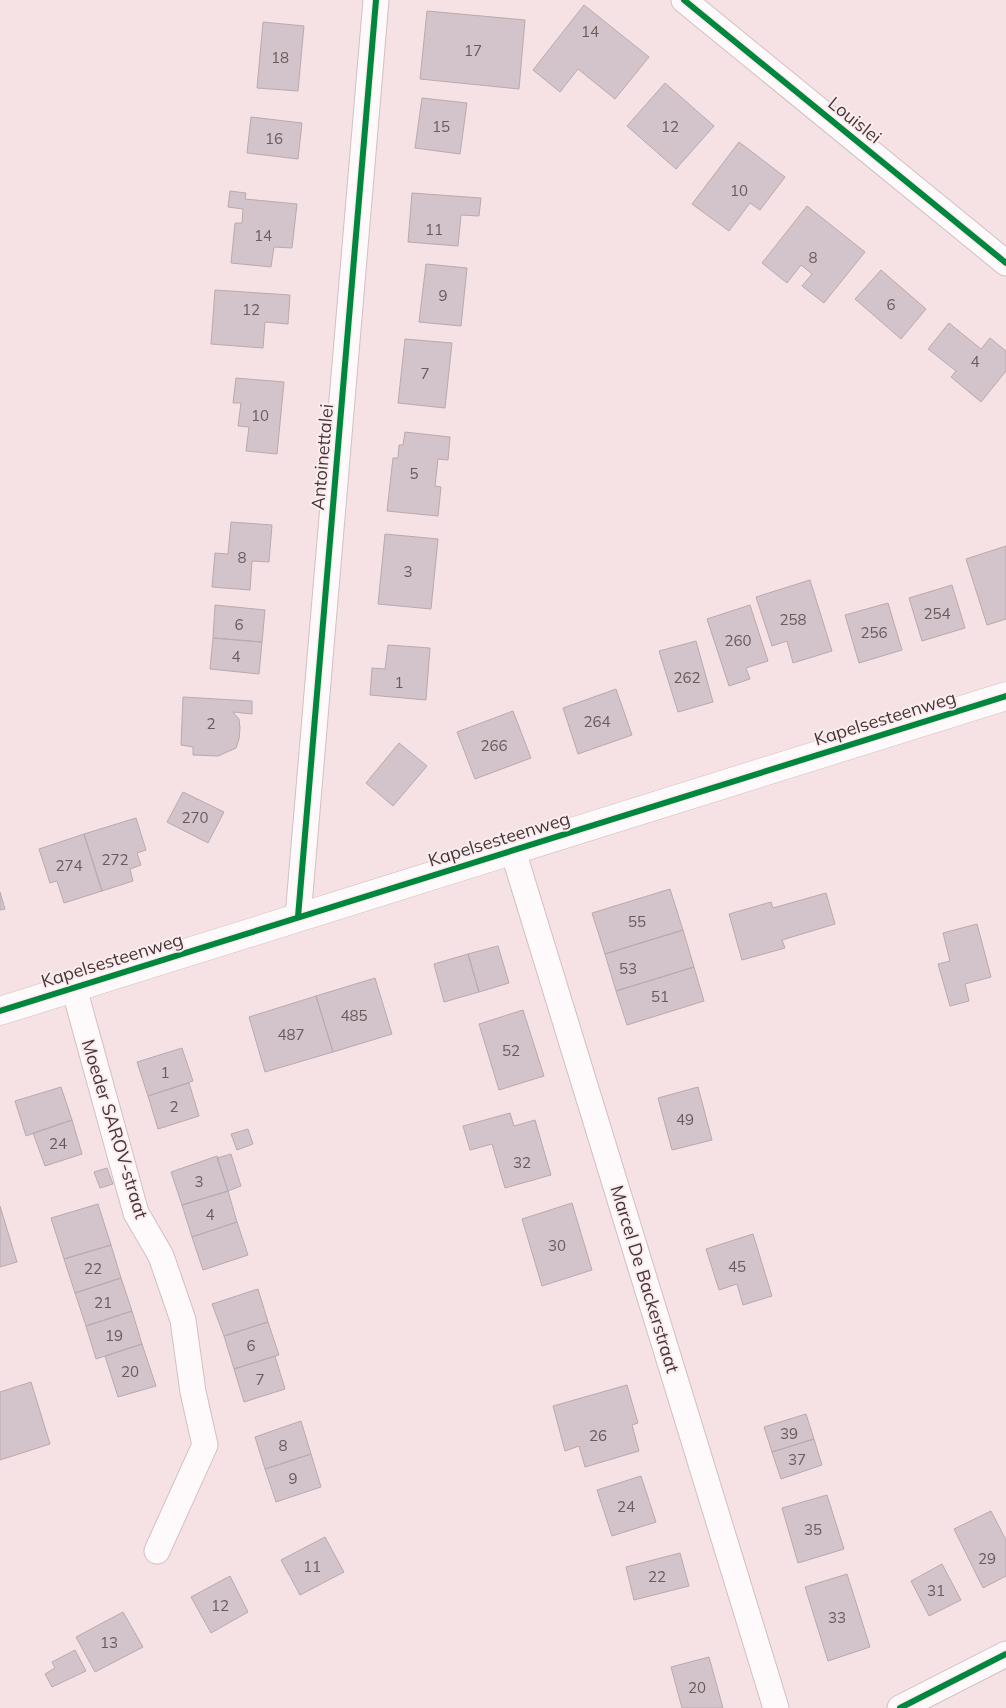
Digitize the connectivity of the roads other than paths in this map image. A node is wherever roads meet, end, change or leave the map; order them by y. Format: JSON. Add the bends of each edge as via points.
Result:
{"nodes":[{"id":1,"x":376,"y":0,"type":"edge"},
{"id":2,"x":684,"y":0,"type":"edge"},
{"id":3,"x":1006,"y":263,"type":"edge"},
{"id":4,"x":1006,"y":696,"type":"edge"},
{"id":5,"x":513,"y":851,"type":"junction"},
{"id":6,"x":298,"y":917,"type":"junction"},
{"id":7,"x":74,"y":988,"type":"junction"},
{"id":8,"x":0,"y":1011,"type":"edge"},
{"id":9,"x":157,"y":1551,"type":"dead end"},
{"id":10,"x":1006,"y":1654,"type":"edge"},
{"id":11,"x":776,"y":1708,"type":"edge"},
{"id":12,"x":900,"y":1708,"type":"edge"}],
"edges":[{"from":1,"to":6,"type":"street","name":"Antoinettalei"},
{"from":2,"to":3,"type":"street","name":"Louislei"},
{"from":4,"to":5,"type":"main road","name":"Kapelsesteenweg"},
{"from":5,"to":6,"type":"main road","name":"Kapelsesteenweg"},
{"from":5,"to":11,"type":"street","name":"Marcel De Backerstraat"},
{"from":6,"to":7,"type":"main road","name":"Kapelsesteenweg"},
{"from":7,"to":8,"type":"main road","name":"Kapelsesteenweg"},
{"from":7,"to":9,"type":"street","name":"Moeder SAROV-straat","via":[[136,1213],[161,1256],[183,1320],[193,1392],[205,1444]]},
{"from":10,"to":12,"type":"street"}]}
